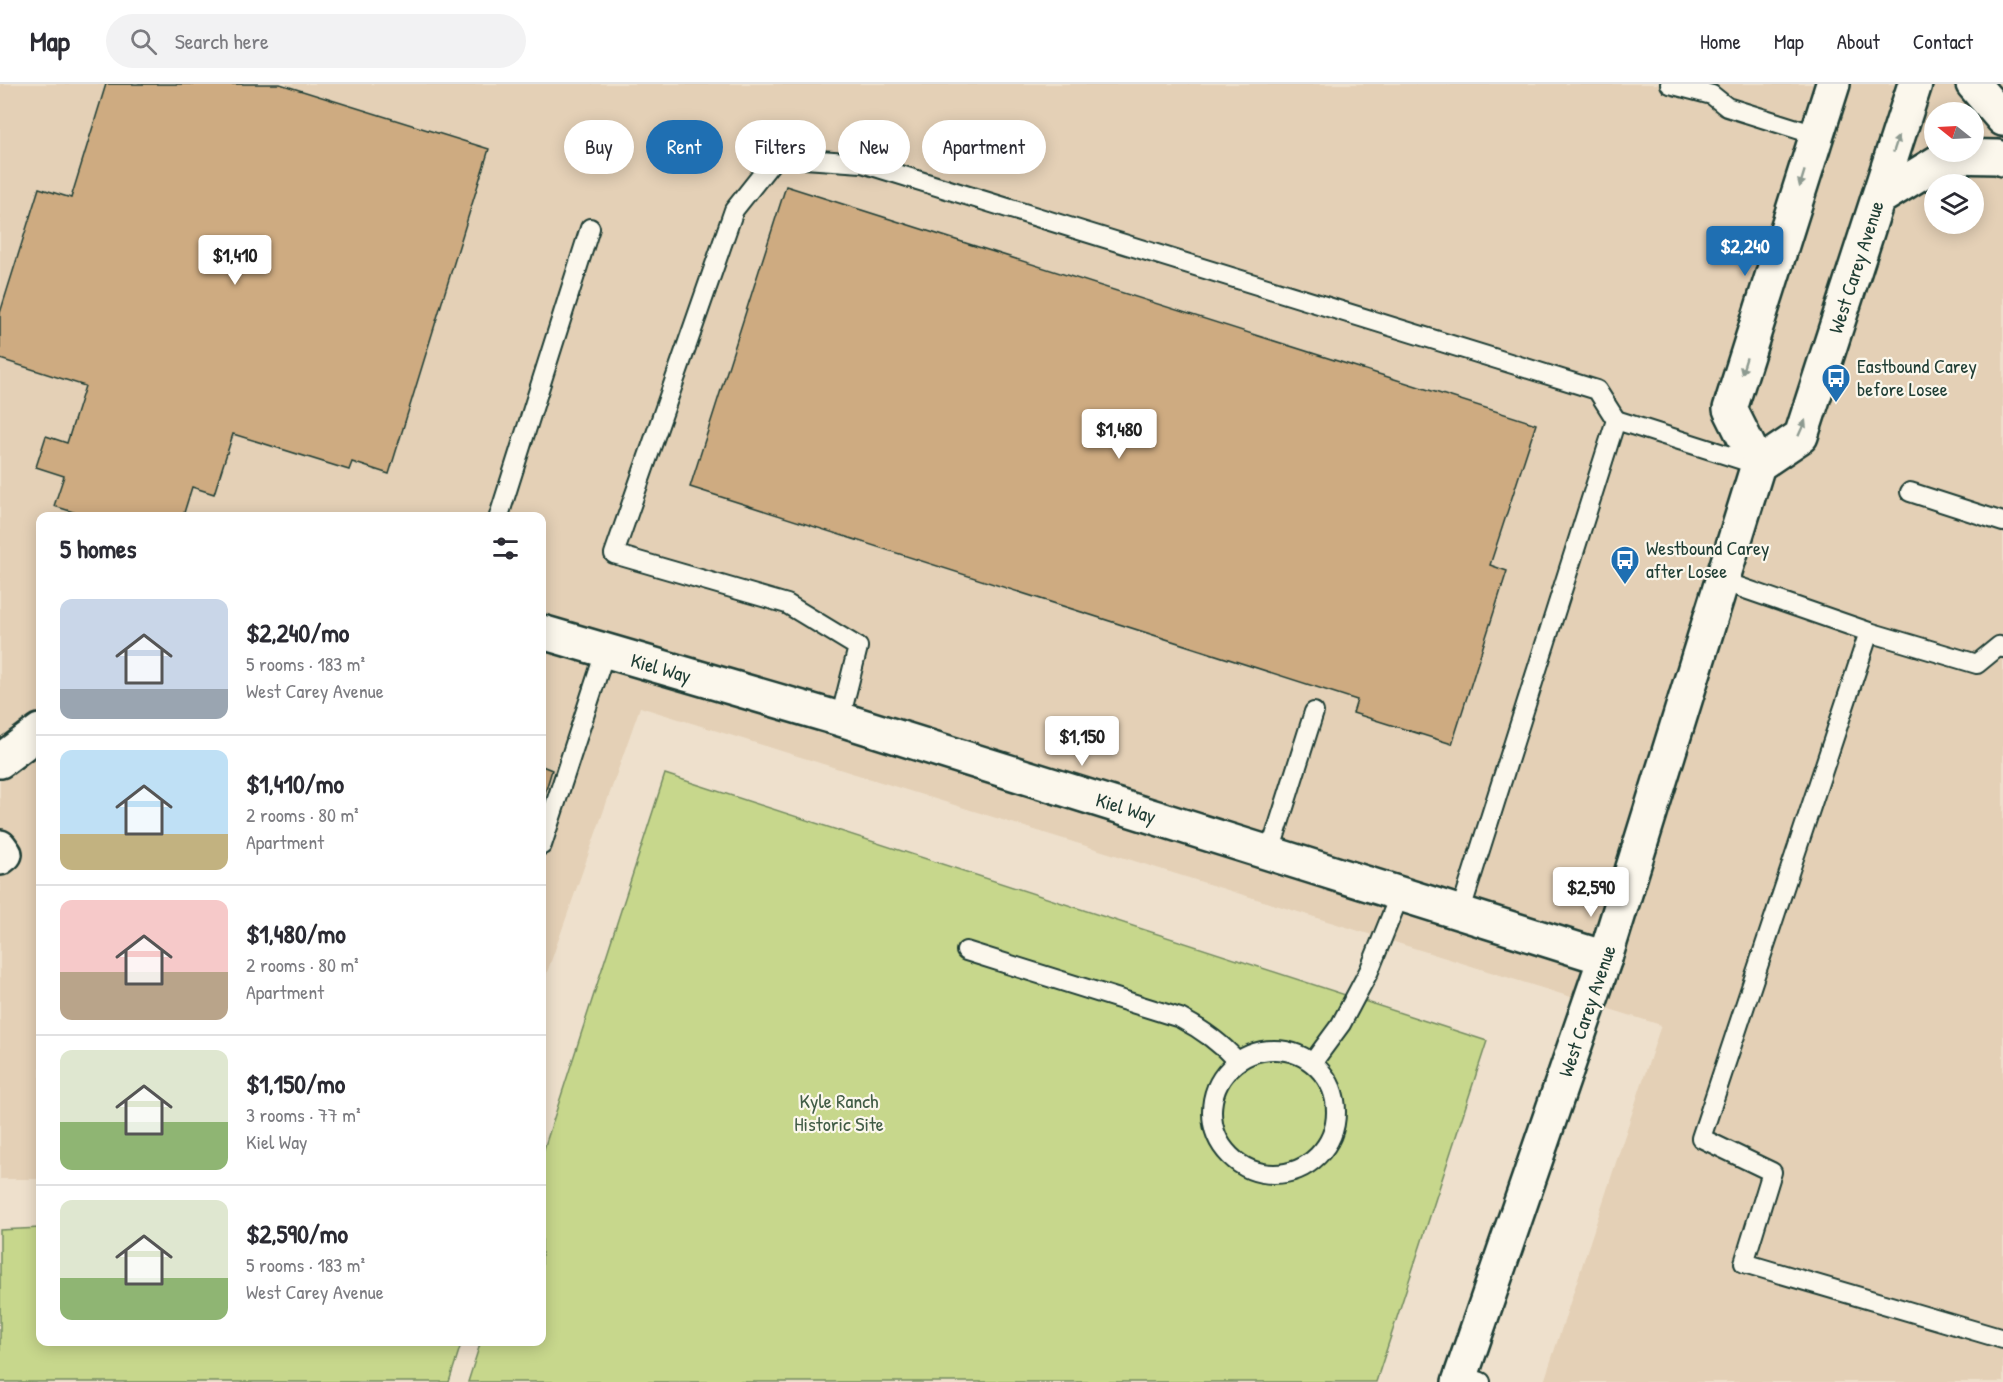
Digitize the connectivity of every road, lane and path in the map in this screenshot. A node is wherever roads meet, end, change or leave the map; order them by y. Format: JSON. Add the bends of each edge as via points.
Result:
{"nodes":[{"id":1,"x":1670,"y":84,"type":"edge"},
{"id":2,"x":1833,"y":84,"type":"edge"},
{"id":3,"x":1915,"y":84,"type":"edge"},
{"id":4,"x":1973,"y":84,"type":"edge"},
{"id":5,"x":1713,"y":90,"type":"edge"},
{"id":6,"x":2003,"y":120,"type":"edge"},
{"id":7,"x":1816,"y":135,"type":"junction"},
{"id":8,"x":2003,"y":159,"type":"edge"},
{"id":9,"x":1878,"y":199,"type":"junction"},
{"id":10,"x":590,"y":228,"type":"dead end"},
{"id":11,"x":1616,"y":420,"type":"junction"},
{"id":12,"x":1758,"y":465,"type":"junction"},
{"id":13,"x":1910,"y":492,"type":"dead end"},
{"id":14,"x":500,"y":512,"type":"edge"},
{"id":15,"x":2003,"y":522,"type":"edge"},
{"id":16,"x":1722,"y":581,"type":"junction"},
{"id":17,"x":1869,"y":632,"type":"junction"},
{"id":18,"x":546,"y":633,"type":"edge"},
{"id":19,"x":2003,"y":648,"type":"edge"},
{"id":20,"x":605,"y":652,"type":"junction"},
{"id":21,"x":1314,"y":712,"type":"dead end"},
{"id":22,"x":840,"y":719,"type":"junction"},
{"id":23,"x":36,"y":734,"type":"edge"},
{"id":24,"x":0,"y":761,"type":"edge"},
{"id":25,"x":546,"y":833,"type":"edge"},
{"id":26,"x":0,"y":847,"type":"edge"},
{"id":27,"x":1270,"y":852,"type":"junction"},
{"id":28,"x":0,"y":858,"type":"edge"},
{"id":29,"x":1400,"y":894,"type":"junction"},
{"id":30,"x":1460,"y":913,"type":"junction"},
{"id":31,"x":966,"y":951,"type":"dead end"},
{"id":32,"x":1605,"y":958,"type":"junction"},
{"id":33,"x":1237,"y":1061,"type":"junction"},
{"id":34,"x":1313,"y":1062,"type":"junction"},
{"id":35,"x":2003,"y":1339,"type":"edge"},
{"id":36,"x":1467,"y":1380,"type":"edge"}],
"edges":[{"from":1,"to":5,"type":"lane"},
{"from":2,"to":7,"type":"main road"},
{"from":9,"to":3,"type":"main road","name":"West Carey Avenue","one_way":true},
{"from":4,"to":6,"type":"main road"},
{"from":5,"to":7,"type":"lane","via":[[1727,108]]},
{"from":7,"to":12,"type":"main road","one_way":true,"via":[[1730,409]]},
{"from":8,"to":9,"type":"main road","via":[[1948,156]]},
{"from":12,"to":9,"type":"main road","name":"West Carey Avenue","one_way":true,"via":[[1801,436]]},
{"from":10,"to":14,"type":"lane"},
{"from":11,"to":12,"type":"lane"},
{"from":11,"to":22,"type":"lane","via":[[1597,390],[862,163],[776,157],[734,210],[614,554],[787,604],[858,647]]},
{"from":11,"to":30,"type":"lane"},
{"from":12,"to":16,"type":"main road","name":"West Carey Avenue"},
{"from":13,"to":15,"type":"lane"},
{"from":16,"to":17,"type":"lane"},
{"from":16,"to":32,"type":"main road","name":"West Carey Avenue"},
{"from":17,"to":19,"type":"lane","via":[[1977,664],[1999,646]]},
{"from":17,"to":35,"type":"lane","via":[[1701,1138],[1772,1172],[1744,1263]]},
{"from":18,"to":20,"type":"main road","name":"Kiel Way"},
{"from":20,"to":22,"type":"main road","name":"Kiel Way"},
{"from":20,"to":25,"type":"lane"},
{"from":21,"to":27,"type":"lane"},
{"from":22,"to":27,"type":"main road","name":"Kiel Way"},
{"from":23,"to":24,"type":"main road"},
{"from":26,"to":28,"type":"main road","via":[[5,854]]},
{"from":27,"to":29,"type":"main road","name":"Kiel Way"},
{"from":29,"to":30,"type":"main road","name":"Kiel Way"},
{"from":29,"to":34,"type":"lane","via":[[1364,980],[1341,1024]]},
{"from":30,"to":32,"type":"main road","name":"Kiel Way"},
{"from":31,"to":33,"type":"lane","via":[[1180,1018],[1222,1044]]},
{"from":32,"to":36,"type":"main road","name":"West Carey Avenue"},
{"from":33,"to":34,"type":"lane","via":[[1255,1052],[1276,1049],[1296,1052]]},
{"from":33,"to":34,"type":"lane","via":[[1223,1075],[1214,1094],[1211,1114],[1215,1134],[1225,1152],[1241,1165],[1260,1173],[1282,1175],[1319,1156],[1331,1139],[1337,1119],[1335,1097],[1327,1078]]}]}
